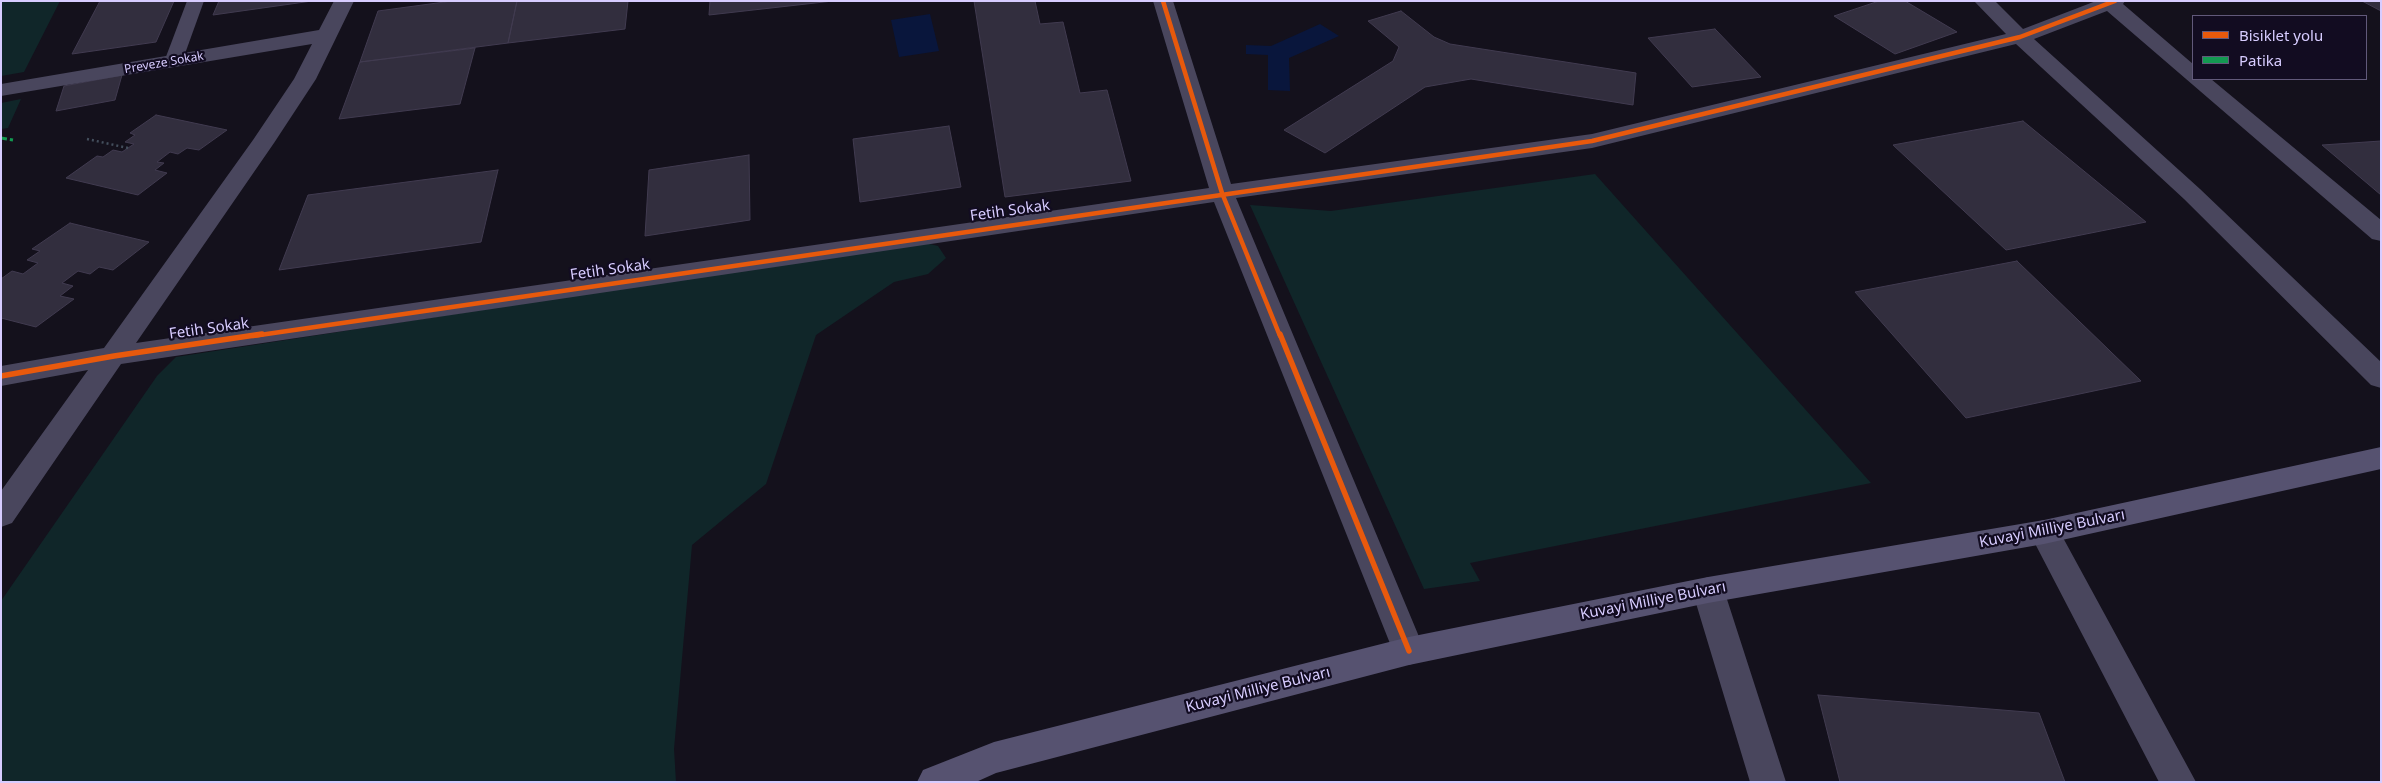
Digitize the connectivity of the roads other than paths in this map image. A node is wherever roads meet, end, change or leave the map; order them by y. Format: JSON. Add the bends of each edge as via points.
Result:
{"nodes":[{"id":1,"x":196,"y":1,"type":"edge"},
{"id":2,"x":1163,"y":1,"type":"edge"},
{"id":3,"x":1984,"y":1,"type":"edge"},
{"id":4,"x":351,"y":2,"type":"edge"},
{"id":5,"x":2110,"y":2,"type":"edge"},
{"id":6,"x":327,"y":35,"type":"junction"},
{"id":7,"x":2020,"y":37,"type":"junction"},
{"id":8,"x":172,"y":62,"type":"junction"},
{"id":9,"x":2192,"y":74,"type":"edge"},
{"id":10,"x":2199,"y":80,"type":"edge"},
{"id":11,"x":1,"y":90,"type":"edge"},
{"id":12,"x":1222,"y":193,"type":"junction"},
{"id":13,"x":2381,"y":234,"type":"edge"},
{"id":14,"x":114,"y":356,"type":"junction"},
{"id":15,"x":1,"y":376,"type":"edge"},
{"id":16,"x":2381,"y":378,"type":"edge"},
{"id":17,"x":2381,"y":458,"type":"edge"},
{"id":18,"x":1,"y":515,"type":"edge"},
{"id":19,"x":2044,"y":532,"type":"junction"},
{"id":20,"x":1708,"y":590,"type":"junction"},
{"id":21,"x":1409,"y":651,"type":"junction"},
{"id":22,"x":935,"y":782,"type":"edge"},
{"id":23,"x":1768,"y":782,"type":"edge"},
{"id":24,"x":2178,"y":782,"type":"edge"}],
"edges":[{"from":1,"to":8,"type":"lane"},
{"from":2,"to":12,"type":"street"},
{"from":3,"to":7,"type":"street"},
{"from":4,"to":6,"type":"street"},
{"from":5,"to":7,"type":"street","name":"Fetih Sokak"},
{"from":5,"to":9,"type":"street"},
{"from":6,"to":8,"type":"street","name":"Preveze Sokak"},
{"from":6,"to":14,"type":"street","via":[[305,79]]},
{"from":7,"to":12,"type":"street","name":"Fetih Sokak","via":[[1592,141]]},
{"from":7,"to":16,"type":"street","via":[[2192,194]]},
{"from":8,"to":11,"type":"street","name":"Preveze Sokak"},
{"from":10,"to":13,"type":"street"},
{"from":12,"to":14,"type":"street","name":"Fetih Sokak"},
{"from":12,"to":21,"type":"street"},
{"from":14,"to":15,"type":"street","name":"Fetih Sokak"},
{"from":14,"to":18,"type":"street"},
{"from":17,"to":19,"type":"main road","name":"Kuvayi Milliye Bulvarı"},
{"from":19,"to":20,"type":"main road","name":"Kuvayi Milliye Bulvarı"},
{"from":19,"to":24,"type":"street"},
{"from":20,"to":21,"type":"main road","name":"Kuvayi Milliye Bulvarı"},
{"from":20,"to":23,"type":"street"},
{"from":21,"to":22,"type":"main road","name":"Kuvayi Milliye Bulvarı","via":[[994,758]]}]}
